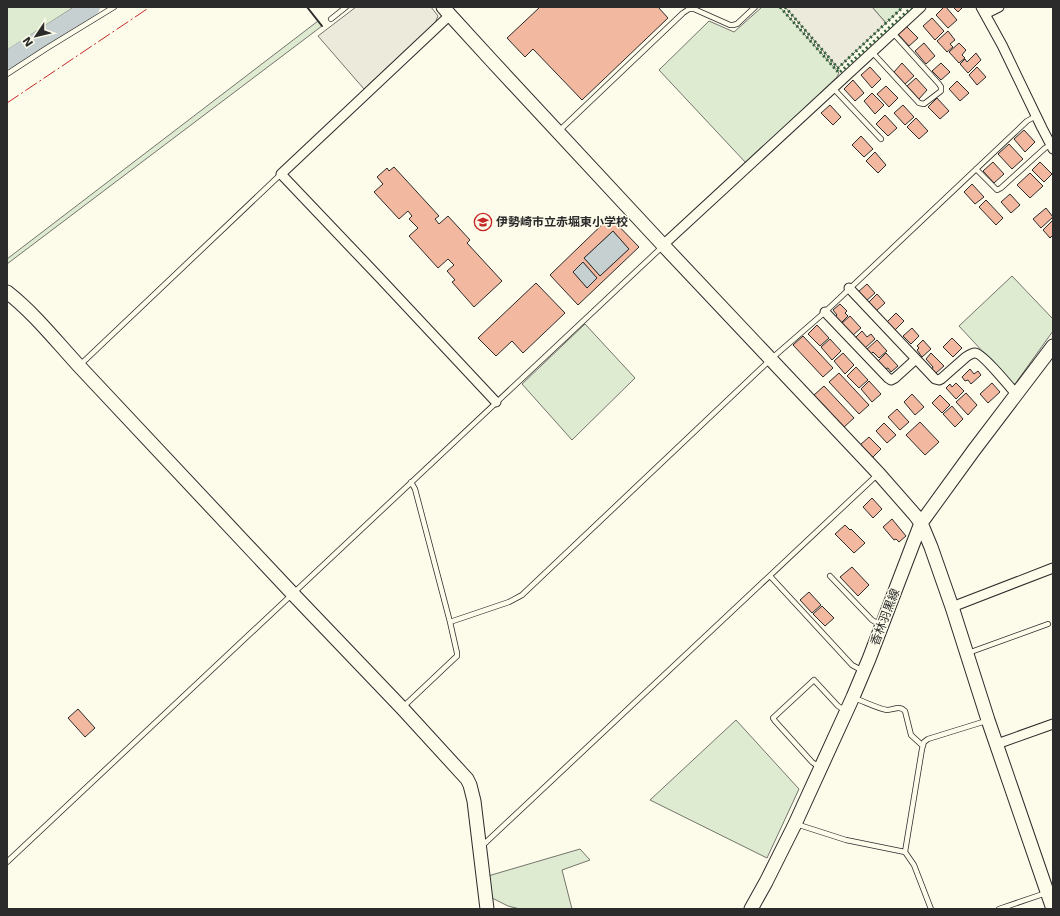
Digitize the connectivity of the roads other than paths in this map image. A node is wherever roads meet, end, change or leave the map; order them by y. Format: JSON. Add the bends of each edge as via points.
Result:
{"nodes":[{"id":1,"x":114,"y":7,"type":"edge"},
{"id":2,"x":346,"y":7,"type":"edge"},
{"id":3,"x":755,"y":7,"type":"edge"},
{"id":4,"x":921,"y":7,"type":"edge"},
{"id":5,"x":999,"y":7,"type":"edge"},
{"id":6,"x":983,"y":10,"type":"edge"},
{"id":7,"x":446,"y":11,"type":"edge"},
{"id":8,"x":332,"y":18,"type":"dead end"},
{"id":9,"x":893,"y":33,"type":"junction"},
{"id":10,"x":872,"y":52,"type":"junction"},
{"id":11,"x":7,"y":74,"type":"edge"},
{"id":12,"x":833,"y":88,"type":"junction"},
{"id":13,"x":1036,"y":116,"type":"junction"},
{"id":14,"x":558,"y":132,"type":"junction"},
{"id":15,"x":881,"y":138,"type":"dead end"},
{"id":16,"x":1052,"y":147,"type":"edge"},
{"id":17,"x":976,"y":169,"type":"junction"},
{"id":18,"x":281,"y":174,"type":"junction"},
{"id":19,"x":663,"y":245,"type":"junction"},
{"id":20,"x":849,"y":288,"type":"junction"},
{"id":21,"x":7,"y":292,"type":"edge"},
{"id":22,"x":824,"y":312,"type":"junction"},
{"id":23,"x":1053,"y":346,"type":"edge"},
{"id":24,"x":771,"y":359,"type":"junction"},
{"id":25,"x":916,"y":359,"type":"junction"},
{"id":26,"x":79,"y":366,"type":"junction"},
{"id":27,"x":1016,"y":394,"type":"junction"},
{"id":28,"x":496,"y":402,"type":"junction"},
{"id":29,"x":878,"y":474,"type":"junction"},
{"id":30,"x":411,"y":482,"type":"junction"},
{"id":31,"x":921,"y":523,"type":"junction"},
{"id":32,"x":1053,"y":568,"type":"edge"},
{"id":33,"x":770,"y":576,"type":"junction"},
{"id":34,"x":830,"y":576,"type":"dead end"},
{"id":35,"x":292,"y":593,"type":"junction"},
{"id":36,"x":952,"y":607,"type":"junction"},
{"id":37,"x":450,"y":622,"type":"junction"},
{"id":38,"x":1048,"y":624,"type":"dead end"},
{"id":39,"x":882,"y":625,"type":"junction"},
{"id":40,"x":967,"y":654,"type":"junction"},
{"id":41,"x":864,"y":672,"type":"junction"},
{"id":42,"x":853,"y":697,"type":"junction"},
{"id":43,"x":402,"y":708,"type":"junction"},
{"id":44,"x":846,"y":712,"type":"junction"},
{"id":45,"x":988,"y":720,"type":"junction"},
{"id":46,"x":1053,"y":724,"type":"edge"},
{"id":47,"x":997,"y":744,"type":"junction"},
{"id":48,"x":923,"y":746,"type":"junction"},
{"id":49,"x":821,"y":768,"type":"junction"},
{"id":50,"x":795,"y":824,"type":"junction"},
{"id":51,"x":480,"y":848,"type":"junction"},
{"id":52,"x":905,"y":852,"type":"junction"},
{"id":53,"x":7,"y":862,"type":"edge"},
{"id":54,"x":1050,"y":892,"type":"edge"},
{"id":55,"x":487,"y":909,"type":"edge"},
{"id":56,"x":751,"y":909,"type":"edge"},
{"id":57,"x":931,"y":909,"type":"edge"},
{"id":58,"x":999,"y":909,"type":"edge"},
{"id":59,"x":1053,"y":909,"type":"edge"}],
"edges":[{"from":1,"to":11,"type":"lane"},
{"from":2,"to":8,"type":"lane"},
{"from":3,"to":14,"type":"lane","via":[[733,25],[689,9]]},
{"from":4,"to":9,"type":"street"},
{"from":5,"to":6,"type":"street"},
{"from":6,"to":13,"type":"street"},
{"from":7,"to":14,"type":"street"},
{"from":7,"to":18,"type":"street"},
{"from":9,"to":10,"type":"street"},
{"from":9,"to":10,"type":"lane","via":[[939,84],[941,91],[924,104],[919,103]]},
{"from":10,"to":12,"type":"street"},
{"from":12,"to":15,"type":"lane"},
{"from":12,"to":19,"type":"street"},
{"from":13,"to":16,"type":"street"},
{"from":13,"to":17,"type":"lane","via":[[1027,121]]},
{"from":14,"to":19,"type":"street"},
{"from":16,"to":17,"type":"lane","via":[[1045,148],[997,190]]},
{"from":17,"to":20,"type":"lane"},
{"from":18,"to":26,"type":"lane"},
{"from":18,"to":28,"type":"street"},
{"from":19,"to":24,"type":"street"},
{"from":19,"to":28,"type":"lane"},
{"from":20,"to":22,"type":"lane"},
{"from":20,"to":25,"type":"street"},
{"from":21,"to":26,"type":"street"},
{"from":22,"to":24,"type":"lane"},
{"from":22,"to":25,"type":"street","via":[[891,380]]},
{"from":23,"to":27,"type":"street","name":"香林羽黒線"},
{"from":24,"to":29,"type":"street"},
{"from":24,"to":37,"type":"lane","via":[[522,595]]},
{"from":25,"to":27,"type":"street","via":[[939,380],[966,357],[973,353],[979,354]]},
{"from":26,"to":35,"type":"street"},
{"from":27,"to":31,"type":"street","name":"香林羽黒線"},
{"from":28,"to":30,"type":"lane"},
{"from":29,"to":31,"type":"street"},
{"from":29,"to":33,"type":"lane"},
{"from":30,"to":35,"type":"lane"},
{"from":30,"to":37,"type":"lane"},
{"from":31,"to":36,"type":"street"},
{"from":31,"to":39,"type":"street","name":"香林羽黒線"},
{"from":32,"to":36,"type":"street"},
{"from":33,"to":41,"type":"lane","via":[[852,665]]},
{"from":33,"to":51,"type":"lane"},
{"from":34,"to":39,"type":"lane","via":[[872,620]]},
{"from":35,"to":43,"type":"street"},
{"from":35,"to":53,"type":"lane"},
{"from":36,"to":40,"type":"street"},
{"from":37,"to":43,"type":"lane","via":[[457,656]]},
{"from":38,"to":40,"type":"lane"},
{"from":39,"to":41,"type":"street","name":"香林羽黒線"},
{"from":40,"to":45,"type":"street"},
{"from":41,"to":42,"type":"street","name":"香林羽黒線"},
{"from":42,"to":44,"type":"street","name":"香林羽黒線"},
{"from":42,"to":48,"type":"lane","via":[[885,710],[902,708],[911,735]]},
{"from":43,"to":51,"type":"street","via":[[470,785]]},
{"from":44,"to":49,"type":"street","name":"香林羽黒線"},
{"from":44,"to":49,"type":"lane","via":[[814,680],[773,718],[812,762]]},
{"from":45,"to":47,"type":"street"},
{"from":45,"to":48,"type":"lane","via":[[928,739]]},
{"from":46,"to":47,"type":"street"},
{"from":47,"to":54,"type":"street"},
{"from":48,"to":52,"type":"lane"},
{"from":49,"to":50,"type":"street","name":"香林羽黒線"},
{"from":50,"to":52,"type":"lane","via":[[846,840]]},
{"from":50,"to":56,"type":"street","name":"香林羽黒線"},
{"from":51,"to":55,"type":"street"},
{"from":52,"to":57,"type":"lane","via":[[914,865]]},
{"from":54,"to":58,"type":"lane"},
{"from":54,"to":59,"type":"street"}]}
